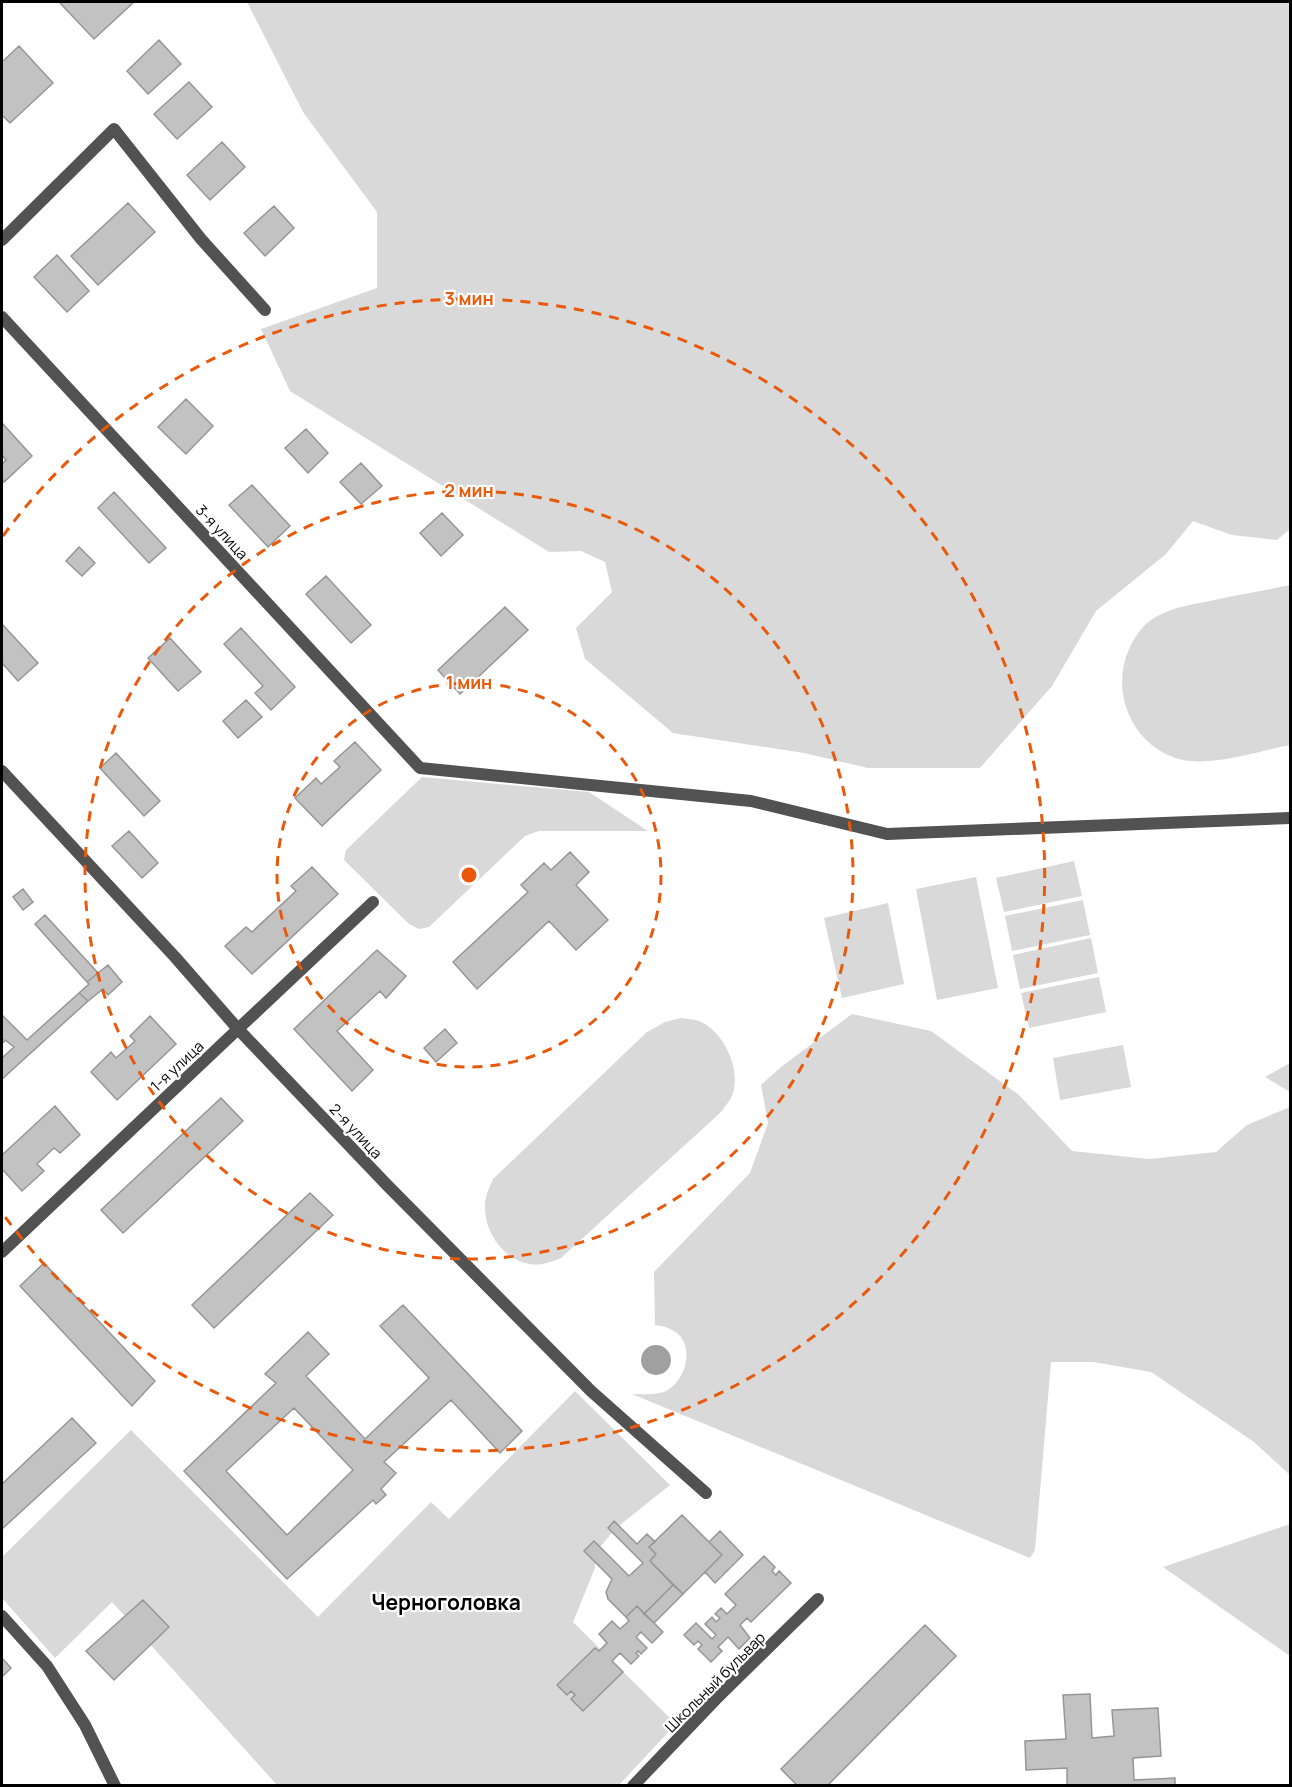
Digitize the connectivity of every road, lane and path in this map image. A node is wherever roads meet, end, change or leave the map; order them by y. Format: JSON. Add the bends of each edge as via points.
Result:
{"nodes":[{"id":1,"x":2,"y":240,"type":"edge"},
{"id":2,"x":265,"y":310,"type":"dead end"},
{"id":3,"x":2,"y":317,"type":"edge"},
{"id":4,"x":2,"y":771,"type":"edge"},
{"id":5,"x":1290,"y":818,"type":"edge"},
{"id":6,"x":373,"y":902,"type":"dead end"},
{"id":7,"x":238,"y":1029,"type":"junction"},
{"id":8,"x":2,"y":1252,"type":"edge"},
{"id":9,"x":706,"y":1493,"type":"dead end"},
{"id":10,"x":818,"y":1599,"type":"dead end"},
{"id":11,"x":2,"y":1616,"type":"edge"},
{"id":12,"x":115,"y":1785,"type":"edge"},
{"id":13,"x":633,"y":1785,"type":"edge"}],
"edges":[{"from":1,"to":2,"type":"street","via":[[114,129],[201,239]]},
{"from":3,"to":5,"type":"street","name":"3-я улица","via":[[420,768],[751,801],[887,834]]},
{"from":4,"to":7,"type":"street","name":"2-я улица"},
{"from":6,"to":7,"type":"street","name":"1-я улица"},
{"from":7,"to":8,"type":"street","name":"1-я улица"},
{"from":7,"to":9,"type":"street","name":"2-я улица","via":[[560,1361]]},
{"from":10,"to":13,"type":"street","name":"Школьный бульвар"},
{"from":11,"to":12,"type":"street","via":[[47,1666],[85,1725]]}]}
